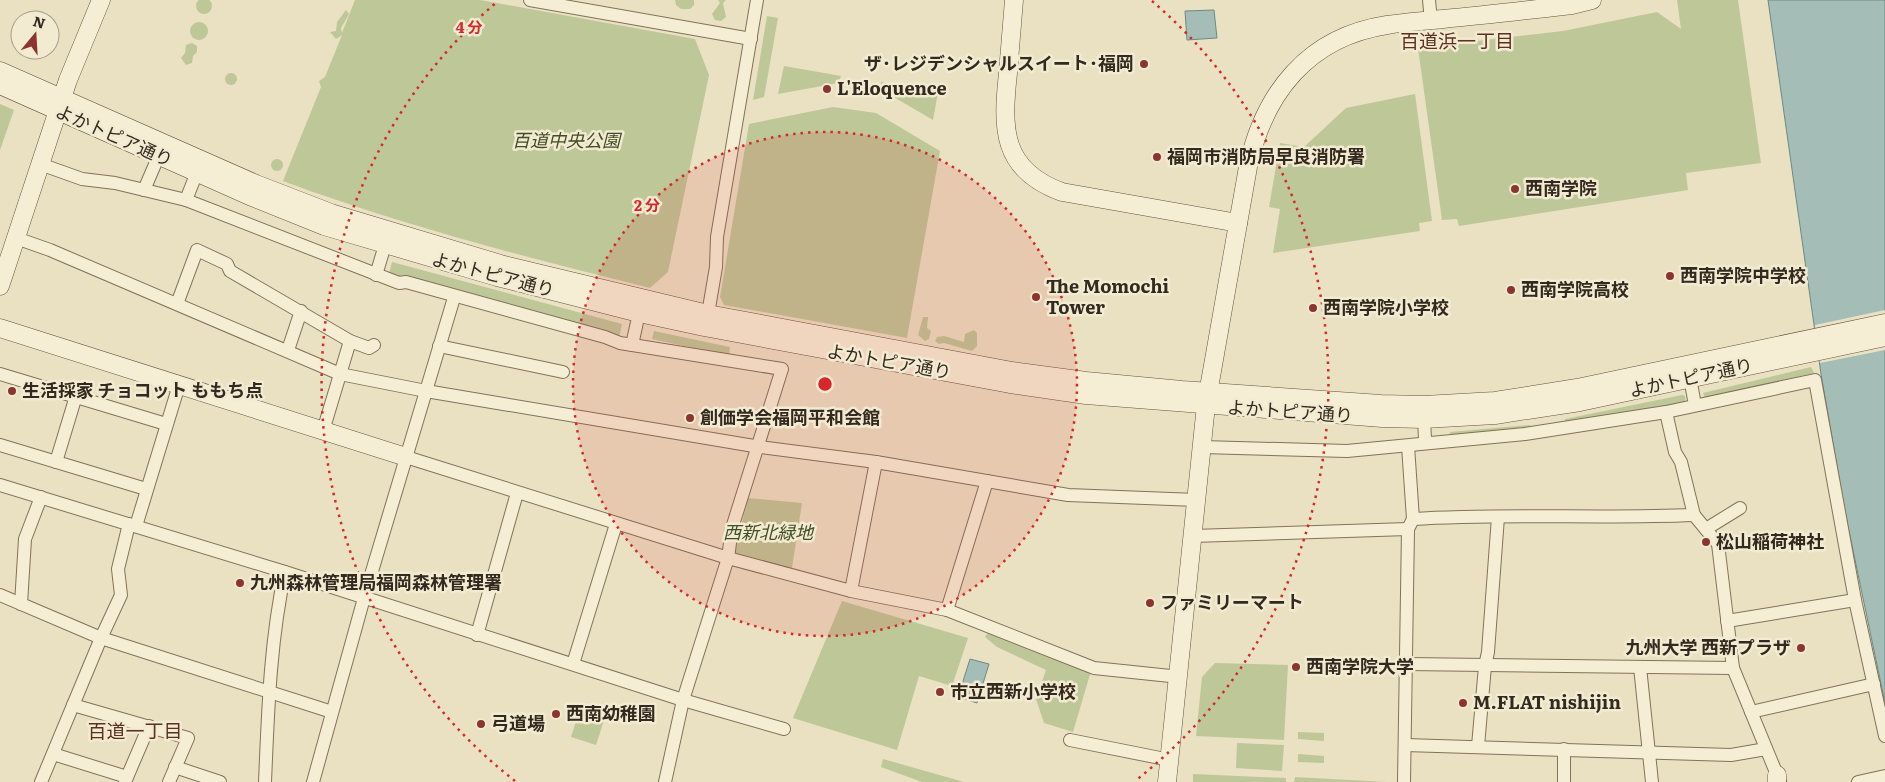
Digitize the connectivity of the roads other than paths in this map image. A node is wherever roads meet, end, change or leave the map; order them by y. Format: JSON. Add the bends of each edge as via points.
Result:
{"nodes":[{"id":1,"x":101,"y":0,"type":"edge"},
{"id":2,"x":530,"y":0,"type":"edge"},
{"id":3,"x":757,"y":0,"type":"edge"},
{"id":4,"x":1014,"y":0,"type":"edge"},
{"id":5,"x":1429,"y":0,"type":"edge"},
{"id":6,"x":1592,"y":0,"type":"edge"},
{"id":7,"x":1431,"y":21,"type":"junction"},
{"id":8,"x":751,"y":39,"type":"junction"},
{"id":9,"x":0,"y":71,"type":"edge"},
{"id":10,"x":0,"y":85,"type":"edge"},
{"id":11,"x":60,"y":105,"type":"junction"},
{"id":12,"x":159,"y":155,"type":"junction"},
{"id":13,"x":40,"y":164,"type":"junction"},
{"id":14,"x":197,"y":172,"type":"junction"},
{"id":15,"x":144,"y":190,"type":"junction"},
{"id":16,"x":186,"y":200,"type":"junction"},
{"id":17,"x":1238,"y":223,"type":"junction"},
{"id":18,"x":16,"y":238,"type":"junction"},
{"id":19,"x":385,"y":245,"type":"junction"},
{"id":20,"x":376,"y":275,"type":"junction"},
{"id":21,"x":0,"y":286,"type":"edge"},
{"id":22,"x":453,"y":300,"type":"dead end"},
{"id":23,"x":177,"y":304,"type":"junction"},
{"id":24,"x":301,"y":311,"type":"junction"},
{"id":25,"x":639,"y":313,"type":"junction"},
{"id":26,"x":708,"y":314,"type":"junction"},
{"id":27,"x":1885,"y":323,"type":"edge"},
{"id":28,"x":0,"y":328,"type":"edge"},
{"id":29,"x":1885,"y":337,"type":"edge"},
{"id":30,"x":350,"y":341,"type":"junction"},
{"id":31,"x":632,"y":345,"type":"junction"},
{"id":32,"x":1812,"y":345,"type":"junction"},
{"id":33,"x":374,"y":346,"type":"dead end"},
{"id":34,"x":439,"y":346,"type":"junction"},
{"id":35,"x":288,"y":350,"type":"junction"},
{"id":36,"x":563,"y":372,"type":"dead end"},
{"id":37,"x":0,"y":374,"type":"edge"},
{"id":38,"x":340,"y":374,"type":"junction"},
{"id":39,"x":1690,"y":378,"type":"junction"},
{"id":40,"x":179,"y":385,"type":"junction"},
{"id":41,"x":426,"y":391,"type":"junction"},
{"id":42,"x":76,"y":396,"type":"junction"},
{"id":43,"x":1207,"y":398,"type":"junction"},
{"id":44,"x":1696,"y":405,"type":"junction"},
{"id":45,"x":1666,"y":412,"type":"junction"},
{"id":46,"x":1424,"y":419,"type":"junction"},
{"id":47,"x":166,"y":424,"type":"junction"},
{"id":48,"x":323,"y":430,"type":"junction"},
{"id":49,"x":1428,"y":442,"type":"junction"},
{"id":50,"x":0,"y":445,"type":"edge"},
{"id":51,"x":760,"y":446,"type":"junction"},
{"id":52,"x":1408,"y":446,"type":"junction"},
{"id":53,"x":1202,"y":447,"type":"junction"},
{"id":54,"x":406,"y":457,"type":"junction"},
{"id":55,"x":56,"y":462,"type":"junction"},
{"id":56,"x":876,"y":462,"type":"junction"},
{"id":57,"x":987,"y":481,"type":"junction"},
{"id":58,"x":0,"y":485,"type":"edge"},
{"id":59,"x":146,"y":489,"type":"junction"},
{"id":60,"x":517,"y":493,"type":"junction"},
{"id":61,"x":41,"y":497,"type":"junction"},
{"id":62,"x":1197,"y":500,"type":"junction"},
{"id":63,"x":1740,"y":508,"type":"dead end"},
{"id":64,"x":1694,"y":515,"type":"junction"},
{"id":65,"x":1498,"y":517,"type":"junction"},
{"id":66,"x":616,"y":524,"type":"junction"},
{"id":67,"x":1410,"y":524,"type":"junction"},
{"id":68,"x":132,"y":525,"type":"junction"},
{"id":69,"x":1706,"y":529,"type":"junction"},
{"id":70,"x":1193,"y":536,"type":"junction"},
{"id":71,"x":728,"y":558,"type":"junction"},
{"id":72,"x":285,"y":572,"type":"junction"},
{"id":73,"x":850,"y":592,"type":"junction"},
{"id":74,"x":0,"y":596,"type":"edge"},
{"id":75,"x":364,"y":598,"type":"junction"},
{"id":76,"x":1855,"y":600,"type":"junction"},
{"id":77,"x":21,"y":604,"type":"junction"},
{"id":78,"x":947,"y":610,"type":"junction"},
{"id":79,"x":1726,"y":622,"type":"junction"},
{"id":80,"x":477,"y":635,"type":"junction"},
{"id":81,"x":101,"y":638,"type":"junction"},
{"id":82,"x":573,"y":664,"type":"junction"},
{"id":83,"x":1407,"y":664,"type":"junction"},
{"id":84,"x":1485,"y":666,"type":"junction"},
{"id":85,"x":1640,"y":667,"type":"junction"},
{"id":86,"x":1733,"y":668,"type":"junction"},
{"id":87,"x":1180,"y":677,"type":"junction"},
{"id":88,"x":1874,"y":684,"type":"junction"},
{"id":89,"x":269,"y":690,"type":"junction"},
{"id":90,"x":683,"y":700,"type":"junction"},
{"id":91,"x":73,"y":704,"type":"junction"},
{"id":92,"x":332,"y":712,"type":"junction"},
{"id":93,"x":1751,"y":712,"type":"junction"},
{"id":94,"x":149,"y":726,"type":"junction"},
{"id":95,"x":784,"y":729,"type":"dead end"},
{"id":96,"x":1885,"y":736,"type":"edge"},
{"id":97,"x":1070,"y":740,"type":"dead end"},
{"id":98,"x":1405,"y":744,"type":"junction"},
{"id":99,"x":1478,"y":746,"type":"junction"},
{"id":100,"x":1564,"y":749,"type":"junction"},
{"id":101,"x":1766,"y":749,"type":"junction"},
{"id":102,"x":1648,"y":752,"type":"junction"},
{"id":103,"x":53,"y":754,"type":"junction"},
{"id":104,"x":1170,"y":760,"type":"junction"},
{"id":105,"x":175,"y":767,"type":"junction"},
{"id":106,"x":1885,"y":776,"type":"edge"},
{"id":107,"x":126,"y":779,"type":"edge"},
{"id":108,"x":1778,"y":780,"type":"edge"},
{"id":109,"x":41,"y":782,"type":"edge"},
{"id":110,"x":169,"y":782,"type":"edge"},
{"id":111,"x":220,"y":782,"type":"edge"},
{"id":112,"x":265,"y":782,"type":"edge"},
{"id":113,"x":313,"y":782,"type":"edge"},
{"id":114,"x":664,"y":782,"type":"edge"},
{"id":115,"x":1168,"y":782,"type":"edge"},
{"id":116,"x":1404,"y":782,"type":"edge"},
{"id":117,"x":1564,"y":782,"type":"edge"},
{"id":118,"x":1652,"y":782,"type":"edge"},
{"id":119,"x":1858,"y":782,"type":"edge"}],
"edges":[{"from":1,"to":11,"type":"street"},
{"from":2,"to":8,"type":"street"},
{"from":3,"to":8,"type":"street"},
{"from":4,"to":17,"type":"street","via":[[1004,125],[1013,154],[1037,181],[1062,192]]},
{"from":5,"to":7,"type":"street"},
{"from":6,"to":7,"type":"street"},
{"from":7,"to":17,"type":"street","via":[[1386,25],[1348,36],[1311,57],[1291,75],[1268,107],[1256,134]]},
{"from":8,"to":26,"type":"street"},
{"from":9,"to":11,"type":"street","name":"よかトピア通り"},
{"from":10,"to":11,"type":"street","name":"よかトピア通り"},
{"from":11,"to":12,"type":"street","name":"よかトピア通り"},
{"from":11,"to":13,"type":"street"},
{"from":11,"to":26,"type":"street","name":"よかトピア通り","via":[[330,213],[504,265]]},
{"from":12,"to":14,"type":"street","name":"よかトピア通り"},
{"from":12,"to":15,"type":"street"},
{"from":13,"to":15,"type":"street","via":[[82,179]]},
{"from":13,"to":18,"type":"street"},
{"from":14,"to":16,"type":"street"},
{"from":14,"to":19,"type":"street","name":"よかトピア通り","via":[[284,210]]},
{"from":15,"to":16,"type":"street"},
{"from":16,"to":20,"type":"street"},
{"from":17,"to":43,"type":"street"},
{"from":18,"to":21,"type":"street"},
{"from":18,"to":23,"type":"street"},
{"from":19,"to":20,"type":"street"},
{"from":19,"to":25,"type":"street","name":"よかトピア通り"},
{"from":20,"to":31,"type":"street"},
{"from":22,"to":34,"type":"street"},
{"from":23,"to":24,"type":"street","via":[[197,250],[227,264],[230,271]]},
{"from":23,"to":35,"type":"street"},
{"from":24,"to":30,"type":"street"},
{"from":24,"to":35,"type":"street"},
{"from":25,"to":31,"type":"street"},
{"from":25,"to":43,"type":"street","name":"よかトピア通り","via":[[1010,384],[1086,395]]},
{"from":26,"to":43,"type":"street","name":"よかトピア通り","via":[[1012,371]]},
{"from":27,"to":32,"type":"street"},
{"from":28,"to":40,"type":"street"},
{"from":29,"to":32,"type":"street"},
{"from":30,"to":33,"type":"street","via":[[369,348]]},
{"from":30,"to":38,"type":"street"},
{"from":31,"to":51,"type":"street","via":[[782,369]]},
{"from":32,"to":39,"type":"street","name":"よかトピア通り"},
{"from":32,"to":43,"type":"street","name":"よかトピア通り","via":[[1495,401],[1382,404]]},
{"from":34,"to":36,"type":"street"},
{"from":34,"to":41,"type":"street"},
{"from":35,"to":38,"type":"street"},
{"from":37,"to":42,"type":"street"},
{"from":38,"to":41,"type":"street"},
{"from":38,"to":48,"type":"street"},
{"from":39,"to":44,"type":"street"},
{"from":39,"to":46,"type":"street","name":"よかトピア通り","via":[[1537,410]]},
{"from":40,"to":47,"type":"street"},
{"from":40,"to":48,"type":"street"},
{"from":41,"to":51,"type":"street"},
{"from":41,"to":54,"type":"street"},
{"from":42,"to":47,"type":"street"},
{"from":42,"to":55,"type":"street"},
{"from":43,"to":46,"type":"street","name":"よかトピア通り","via":[[1382,418]]},
{"from":43,"to":53,"type":"street"},
{"from":44,"to":45,"type":"street"},
{"from":44,"to":76,"type":"street","via":[[1815,380]]},
{"from":45,"to":49,"type":"street","via":[[1525,434]]},
{"from":45,"to":64,"type":"street"},
{"from":46,"to":49,"type":"street"},
{"from":47,"to":59,"type":"street"},
{"from":48,"to":54,"type":"street"},
{"from":49,"to":52,"type":"street"},
{"from":50,"to":55,"type":"street"},
{"from":51,"to":56,"type":"street"},
{"from":51,"to":71,"type":"street","via":[[732,528]]},
{"from":52,"to":53,"type":"street","via":[[1348,450]]},
{"from":52,"to":67,"type":"street"},
{"from":53,"to":62,"type":"street"},
{"from":54,"to":60,"type":"street"},
{"from":54,"to":75,"type":"street"},
{"from":55,"to":59,"type":"street"},
{"from":56,"to":57,"type":"street"},
{"from":56,"to":73,"type":"street"},
{"from":57,"to":62,"type":"street","via":[[1068,495]]},
{"from":57,"to":78,"type":"street"},
{"from":58,"to":61,"type":"street"},
{"from":59,"to":68,"type":"street"},
{"from":60,"to":66,"type":"street"},
{"from":60,"to":80,"type":"street"},
{"from":61,"to":68,"type":"street"},
{"from":61,"to":77,"type":"street","via":[[25,539]]},
{"from":62,"to":70,"type":"street"},
{"from":63,"to":69,"type":"street"},
{"from":64,"to":65,"type":"street"},
{"from":64,"to":69,"type":"street"},
{"from":65,"to":67,"type":"street","via":[[1449,516]]},
{"from":65,"to":84,"type":"street"},
{"from":66,"to":71,"type":"street"},
{"from":66,"to":82,"type":"street"},
{"from":67,"to":70,"type":"street"},
{"from":67,"to":83,"type":"street"},
{"from":68,"to":72,"type":"street"},
{"from":68,"to":81,"type":"street","via":[[118,569],[122,595]]},
{"from":69,"to":79,"type":"street","via":[[1718,544]]},
{"from":70,"to":87,"type":"street"},
{"from":71,"to":73,"type":"street"},
{"from":71,"to":90,"type":"street"},
{"from":72,"to":75,"type":"street"},
{"from":72,"to":89,"type":"street"},
{"from":73,"to":78,"type":"street"},
{"from":74,"to":77,"type":"street"},
{"from":75,"to":80,"type":"street"},
{"from":75,"to":92,"type":"street"},
{"from":76,"to":79,"type":"street"},
{"from":76,"to":88,"type":"street"},
{"from":77,"to":81,"type":"street"},
{"from":78,"to":87,"type":"street","via":[[1094,668]]},
{"from":79,"to":86,"type":"street"},
{"from":80,"to":82,"type":"street"},
{"from":81,"to":89,"type":"street"},
{"from":81,"to":91,"type":"street"},
{"from":82,"to":90,"type":"street"},
{"from":83,"to":84,"type":"street"},
{"from":83,"to":98,"type":"street"},
{"from":84,"to":85,"type":"street"},
{"from":84,"to":99,"type":"street"},
{"from":85,"to":86,"type":"street"},
{"from":85,"to":102,"type":"street"},
{"from":86,"to":93,"type":"street"},
{"from":87,"to":104,"type":"street"},
{"from":88,"to":93,"type":"street"},
{"from":88,"to":96,"type":"street"},
{"from":89,"to":92,"type":"street"},
{"from":89,"to":112,"type":"street"},
{"from":90,"to":95,"type":"street"},
{"from":90,"to":114,"type":"street"},
{"from":91,"to":94,"type":"street"},
{"from":91,"to":103,"type":"street"},
{"from":92,"to":113,"type":"street"},
{"from":93,"to":101,"type":"street"},
{"from":94,"to":105,"type":"street","via":[[188,738]]},
{"from":94,"to":107,"type":"street"},
{"from":97,"to":104,"type":"street"},
{"from":98,"to":99,"type":"street"},
{"from":98,"to":116,"type":"street"},
{"from":99,"to":100,"type":"street"},
{"from":100,"to":102,"type":"street"},
{"from":100,"to":117,"type":"street"},
{"from":101,"to":102,"type":"street","via":[[1731,754]]},
{"from":101,"to":108,"type":"street"},
{"from":102,"to":118,"type":"street"},
{"from":103,"to":107,"type":"street"},
{"from":103,"to":109,"type":"street"},
{"from":104,"to":115,"type":"street"},
{"from":105,"to":110,"type":"street"},
{"from":105,"to":111,"type":"street"},
{"from":106,"to":119,"type":"street"}]}
